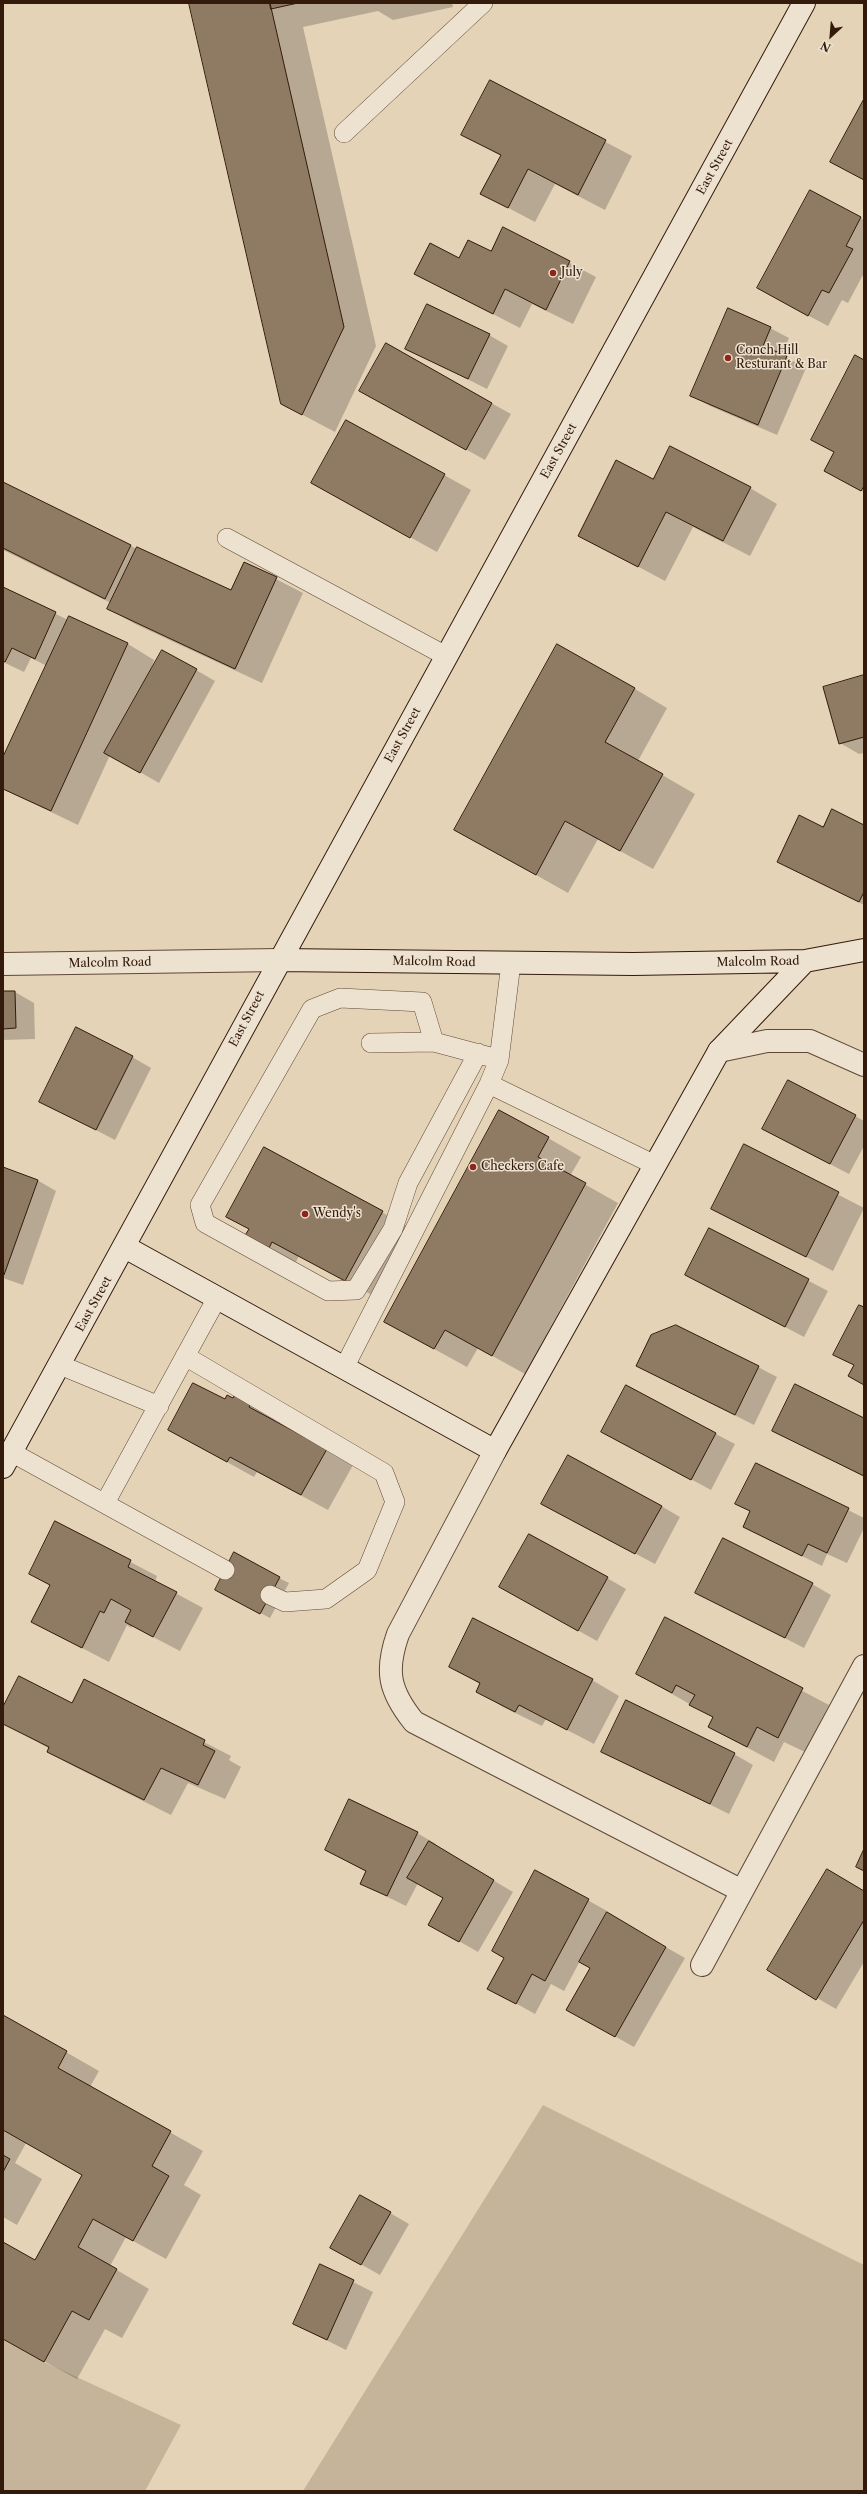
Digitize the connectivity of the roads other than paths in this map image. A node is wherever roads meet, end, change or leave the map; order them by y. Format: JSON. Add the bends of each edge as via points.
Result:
{"nodes":[{"id":1,"x":483,"y":3,"type":"edge"},
{"id":2,"x":804,"y":3,"type":"edge"},
{"id":3,"x":344,"y":134,"type":"dead end"},
{"id":4,"x":227,"y":538,"type":"dead end"},
{"id":5,"x":446,"y":656,"type":"junction"},
{"id":6,"x":864,"y":950,"type":"edge"},
{"id":7,"x":279,"y":960,"type":"junction"},
{"id":8,"x":805,"y":961,"type":"junction"},
{"id":9,"x":511,"y":962,"type":"junction"},
{"id":10,"x":3,"y":964,"type":"edge"},
{"id":11,"x":434,"y":1042,"type":"junction"},
{"id":12,"x":371,"y":1043,"type":"dead end"},
{"id":13,"x":719,"y":1051,"type":"junction"},
{"id":14,"x":478,"y":1053,"type":"junction"},
{"id":15,"x":499,"y":1060,"type":"junction"},
{"id":16,"x":864,"y":1065,"type":"edge"},
{"id":17,"x":489,"y":1084,"type":"junction"},
{"id":18,"x":655,"y":1165,"type":"junction"},
{"id":19,"x":125,"y":1247,"type":"junction"},
{"id":20,"x":217,"y":1298,"type":"junction"},
{"id":21,"x":185,"y":1356,"type":"junction"},
{"id":22,"x":60,"y":1365,"type":"junction"},
{"id":23,"x":344,"y":1368,"type":"junction"},
{"id":24,"x":159,"y":1406,"type":"junction"},
{"id":25,"x":495,"y":1451,"type":"junction"},
{"id":26,"x":7,"y":1460,"type":"edge"},
{"id":27,"x":105,"y":1504,"type":"junction"},
{"id":28,"x":225,"y":1570,"type":"dead end"},
{"id":29,"x":270,"y":1595,"type":"dead end"},
{"id":30,"x":864,"y":1666,"type":"edge"},
{"id":31,"x":742,"y":1891,"type":"junction"},
{"id":32,"x":702,"y":1965,"type":"dead end"}],
"edges":[{"from":1,"to":3,"type":"lane"},
{"from":2,"to":5,"type":"street","name":"East Street"},
{"from":4,"to":5,"type":"lane"},
{"from":5,"to":7,"type":"street","name":"East Street"},
{"from":6,"to":8,"type":"street","name":"Malcolm Road"},
{"from":7,"to":9,"type":"street","name":"Malcolm Road"},
{"from":7,"to":10,"type":"street","name":"Malcolm Road"},
{"from":7,"to":19,"type":"street","name":"East Street"},
{"from":8,"to":9,"type":"street","name":"Malcolm Road","via":[[632,964]]},
{"from":8,"to":13,"type":"street"},
{"from":9,"to":15,"type":"lane"},
{"from":11,"to":12,"type":"lane"},
{"from":11,"to":14,"type":"lane"},
{"from":11,"to":14,"type":"lane","via":[[422,1002],[340,998],[312,1009],[200,1205],[205,1223],[328,1291],[356,1290],[393,1229],[408,1183]]},
{"from":13,"to":16,"type":"street","via":[[768,1041],[810,1041]]},
{"from":13,"to":18,"type":"street"},
{"from":14,"to":15,"type":"lane"},
{"from":15,"to":17,"type":"lane"},
{"from":17,"to":18,"type":"lane"},
{"from":17,"to":23,"type":"lane"},
{"from":18,"to":25,"type":"street"},
{"from":19,"to":20,"type":"street"},
{"from":19,"to":22,"type":"street","name":"East Street"},
{"from":20,"to":21,"type":"lane"},
{"from":20,"to":23,"type":"street"},
{"from":21,"to":24,"type":"lane"},
{"from":21,"to":29,"type":"lane","via":[[384,1473],[395,1502],[367,1570],[326,1599],[284,1602]]},
{"from":22,"to":24,"type":"lane"},
{"from":22,"to":26,"type":"street","name":"East Street"},
{"from":23,"to":25,"type":"street"},
{"from":24,"to":27,"type":"lane"},
{"from":25,"to":31,"type":"street","via":[[398,1634],[390,1657],[391,1680],[399,1703],[414,1722]]},
{"from":26,"to":27,"type":"lane"},
{"from":27,"to":28,"type":"lane"},
{"from":30,"to":31,"type":"street"},
{"from":31,"to":32,"type":"street"}]}
